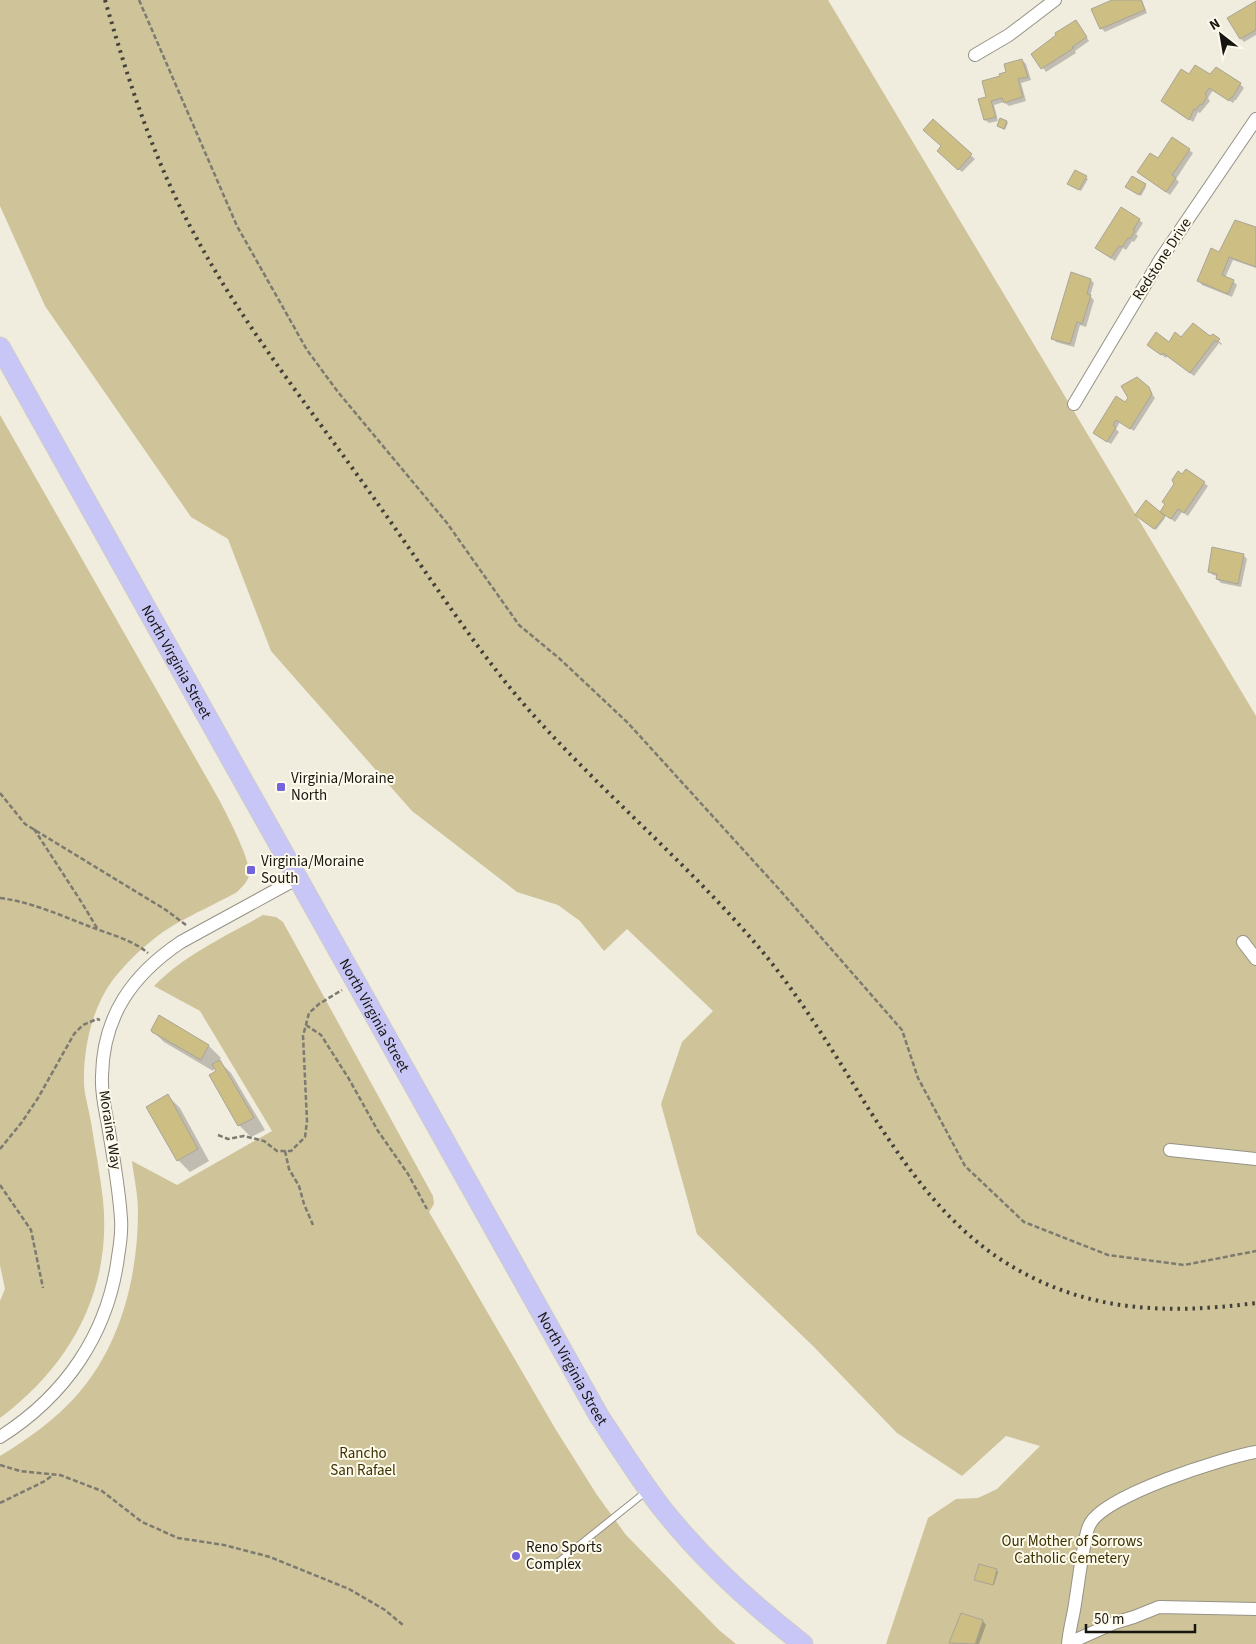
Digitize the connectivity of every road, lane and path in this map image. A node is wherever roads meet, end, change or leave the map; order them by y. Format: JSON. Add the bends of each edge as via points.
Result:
{"nodes":[{"id":1,"x":140,"y":0,"type":"edge"},
{"id":2,"x":1055,"y":0,"type":"edge"},
{"id":3,"x":975,"y":55,"type":"dead end"},
{"id":4,"x":1256,"y":119,"type":"edge"},
{"id":5,"x":0,"y":347,"type":"edge"},
{"id":6,"x":1074,"y":404,"type":"dead end"},
{"id":7,"x":0,"y":793,"type":"edge"},
{"id":8,"x":34,"y":829,"type":"junction"},
{"id":9,"x":298,"y":878,"type":"junction"},
{"id":10,"x":0,"y":898,"type":"edge"},
{"id":11,"x":97,"y":930,"type":"junction"},
{"id":12,"x":197,"y":933,"type":"junction"},
{"id":13,"x":1244,"y":942,"type":"dead end"},
{"id":14,"x":1256,"y":958,"type":"edge"},
{"id":15,"x":156,"y":960,"type":"junction"},
{"id":16,"x":356,"y":982,"type":"junction"},
{"id":17,"x":111,"y":1024,"type":"junction"},
{"id":18,"x":306,"y":1025,"type":"junction"},
{"id":19,"x":218,"y":1135,"type":"dead end"},
{"id":20,"x":0,"y":1149,"type":"edge"},
{"id":21,"x":1170,"y":1150,"type":"dead end"},
{"id":22,"x":285,"y":1151,"type":"junction"},
{"id":23,"x":1256,"y":1158,"type":"edge"},
{"id":24,"x":0,"y":1185,"type":"edge"},
{"id":25,"x":427,"y":1209,"type":"dead end"},
{"id":26,"x":313,"y":1224,"type":"dead end"},
{"id":27,"x":1256,"y":1251,"type":"edge"},
{"id":28,"x":43,"y":1288,"type":"dead end"},
{"id":29,"x":0,"y":1437,"type":"edge"},
{"id":30,"x":1256,"y":1452,"type":"edge"},
{"id":31,"x":0,"y":1465,"type":"edge"},
{"id":32,"x":54,"y":1474,"type":"junction"},
{"id":33,"x":649,"y":1489,"type":"junction"},
{"id":34,"x":0,"y":1503,"type":"edge"},
{"id":35,"x":557,"y":1564,"type":"dead end"},
{"id":36,"x":1256,"y":1609,"type":"edge"},
{"id":37,"x":403,"y":1625,"type":"dead end"},
{"id":38,"x":803,"y":1644,"type":"edge"},
{"id":39,"x":1068,"y":1644,"type":"edge"},
{"id":40,"x":1075,"y":1644,"type":"edge"}],
"edges":[{"from":1,"to":27,"type":"path","via":[[237,226],[307,350],[447,523],[519,625],[628,723],[902,1030],[918,1078],[965,1166],[1024,1222],[1108,1255],[1184,1265]]},
{"from":2,"to":3,"type":"street","via":[[1009,35]]},
{"from":4,"to":6,"type":"street","name":"Redstone Drive","via":[[1160,260]]},
{"from":5,"to":9,"type":"main road","name":"North Virginia Street"},
{"from":7,"to":8,"type":"path"},
{"from":8,"to":11,"type":"path"},
{"from":8,"to":12,"type":"path","via":[[166,910]]},
{"from":9,"to":12,"type":"street","name":"Moraine Way"},
{"from":9,"to":16,"type":"main road","name":"North Virginia Street"},
{"from":10,"to":11,"type":"path","via":[[18,900]]},
{"from":11,"to":15,"type":"path","via":[[130,942]]},
{"from":12,"to":15,"type":"street","name":"Moraine Way"},
{"from":13,"to":14,"type":"street"},
{"from":15,"to":17,"type":"street","name":"Moraine Way","via":[[132,985]]},
{"from":16,"to":18,"type":"path","via":[[319,1004],[309,1013]]},
{"from":16,"to":33,"type":"main road","name":"North Virginia Street","via":[[574,1373]]},
{"from":17,"to":20,"type":"path","via":[[97,1019],[83,1025],[74,1034],[38,1098]]},
{"from":17,"to":29,"type":"street","name":"Moraine Way","via":[[102,1077],[122,1221],[116,1278],[98,1330],[65,1381],[20,1425]]},
{"from":18,"to":22,"type":"path","via":[[303,1036],[305,1137],[291,1151]]},
{"from":18,"to":25,"type":"path","via":[[321,1035]]},
{"from":19,"to":22,"type":"path","via":[[228,1139],[244,1136],[264,1141],[277,1151]]},
{"from":21,"to":23,"type":"street"},
{"from":22,"to":26,"type":"path","via":[[289,1169]]},
{"from":24,"to":28,"type":"path","via":[[31,1230]]},
{"from":30,"to":39,"type":"street","via":[[1192,1469],[1121,1499],[1096,1516],[1089,1524]]},
{"from":31,"to":32,"type":"path","via":[[20,1471]]},
{"from":32,"to":34,"type":"path"},
{"from":32,"to":37,"type":"path","via":[[102,1491],[142,1522],[178,1538],[270,1557],[349,1589]]},
{"from":33,"to":35,"type":"lane"},
{"from":33,"to":38,"type":"main road","name":"North Virginia Street","via":[[686,1536],[742,1594]]},
{"from":36,"to":40,"type":"street","via":[[1158,1607],[1114,1622],[1078,1639]]}]}
